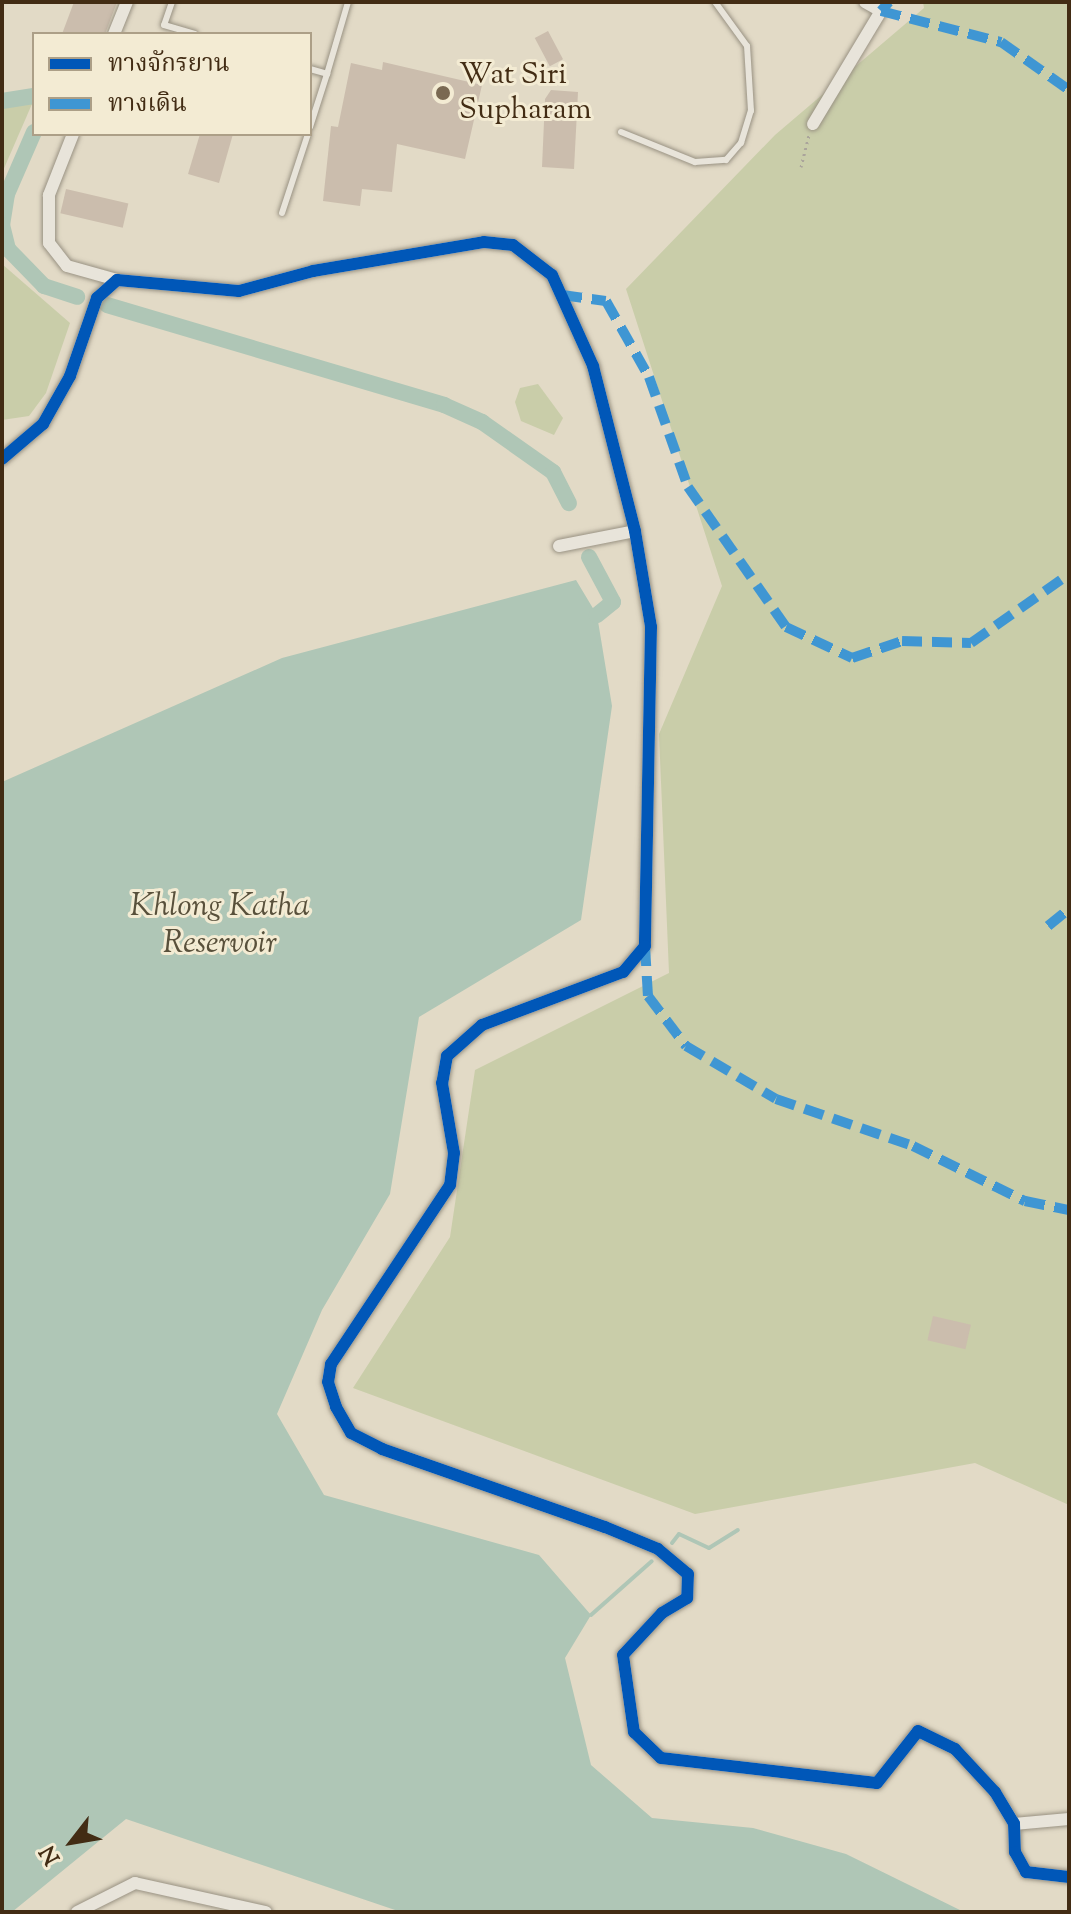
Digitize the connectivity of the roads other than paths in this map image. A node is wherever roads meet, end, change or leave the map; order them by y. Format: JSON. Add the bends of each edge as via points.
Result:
{"nodes":[{"id":1,"x":127,"y":2,"type":"edge"},
{"id":2,"x":172,"y":2,"type":"edge"},
{"id":3,"x":348,"y":2,"type":"edge"},
{"id":4,"x":715,"y":2,"type":"edge"},
{"id":5,"x":865,"y":2,"type":"edge"},
{"id":6,"x":115,"y":32,"type":"edge"},
{"id":7,"x":188,"y":32,"type":"edge"},
{"id":8,"x":312,"y":70,"type":"edge"},
{"id":9,"x":327,"y":74,"type":"junction"},
{"id":10,"x":312,"y":121,"type":"edge"},
{"id":11,"x":813,"y":124,"type":"road end"},
{"id":12,"x":621,"y":132,"type":"dead end"},
{"id":13,"x":72,"y":136,"type":"edge"},
{"id":14,"x":307,"y":136,"type":"edge"},
{"id":15,"x":282,"y":213,"type":"dead end"},
{"id":16,"x":117,"y":280,"type":"junction"},
{"id":17,"x":2,"y":459,"type":"edge"},
{"id":18,"x":635,"y":531,"type":"junction"},
{"id":19,"x":559,"y":546,"type":"dead end"},
{"id":20,"x":1069,"y":1819,"type":"edge"},
{"id":21,"x":1014,"y":1824,"type":"junction"},
{"id":22,"x":1069,"y":1877,"type":"edge"},
{"id":23,"x":77,"y":1912,"type":"edge"},
{"id":24,"x":266,"y":1912,"type":"edge"}],
"edges":[{"from":1,"to":6,"type":"street"},
{"from":2,"to":7,"type":"lane","via":[[164,25]]},
{"from":3,"to":9,"type":"lane"},
{"from":4,"to":12,"type":"lane","via":[[747,46],[751,111],[741,143],[726,160],[695,162]]},
{"from":5,"to":11,"type":"street","via":[[881,11]]},
{"from":8,"to":9,"type":"lane"},
{"from":9,"to":10,"type":"lane"},
{"from":13,"to":16,"type":"street","via":[[49,195],[49,243],[67,266]]},
{"from":14,"to":15,"type":"lane"},
{"from":16,"to":17,"type":"street","via":[[97,298],[70,376],[43,424]]},
{"from":16,"to":18,"type":"street","via":[[239,291],[484,242],[513,245],[537,259],[568,304],[593,366]]},
{"from":18,"to":19,"type":"street"},
{"from":18,"to":21,"type":"street","via":[[651,627],[645,946],[623,972],[482,1025],[447,1056],[442,1083],[454,1153],[450,1185],[348,1334],[328,1382],[351,1433],[645,1543],[688,1574],[687,1598],[662,1613],[623,1655],[634,1732],[661,1758],[877,1783],[918,1731],[955,1749],[995,1792]]},
{"from":20,"to":21,"type":"street"},
{"from":21,"to":22,"type":"street","via":[[1015,1852],[1026,1872]]},
{"from":23,"to":24,"type":"street","via":[[135,1883]]}]}
